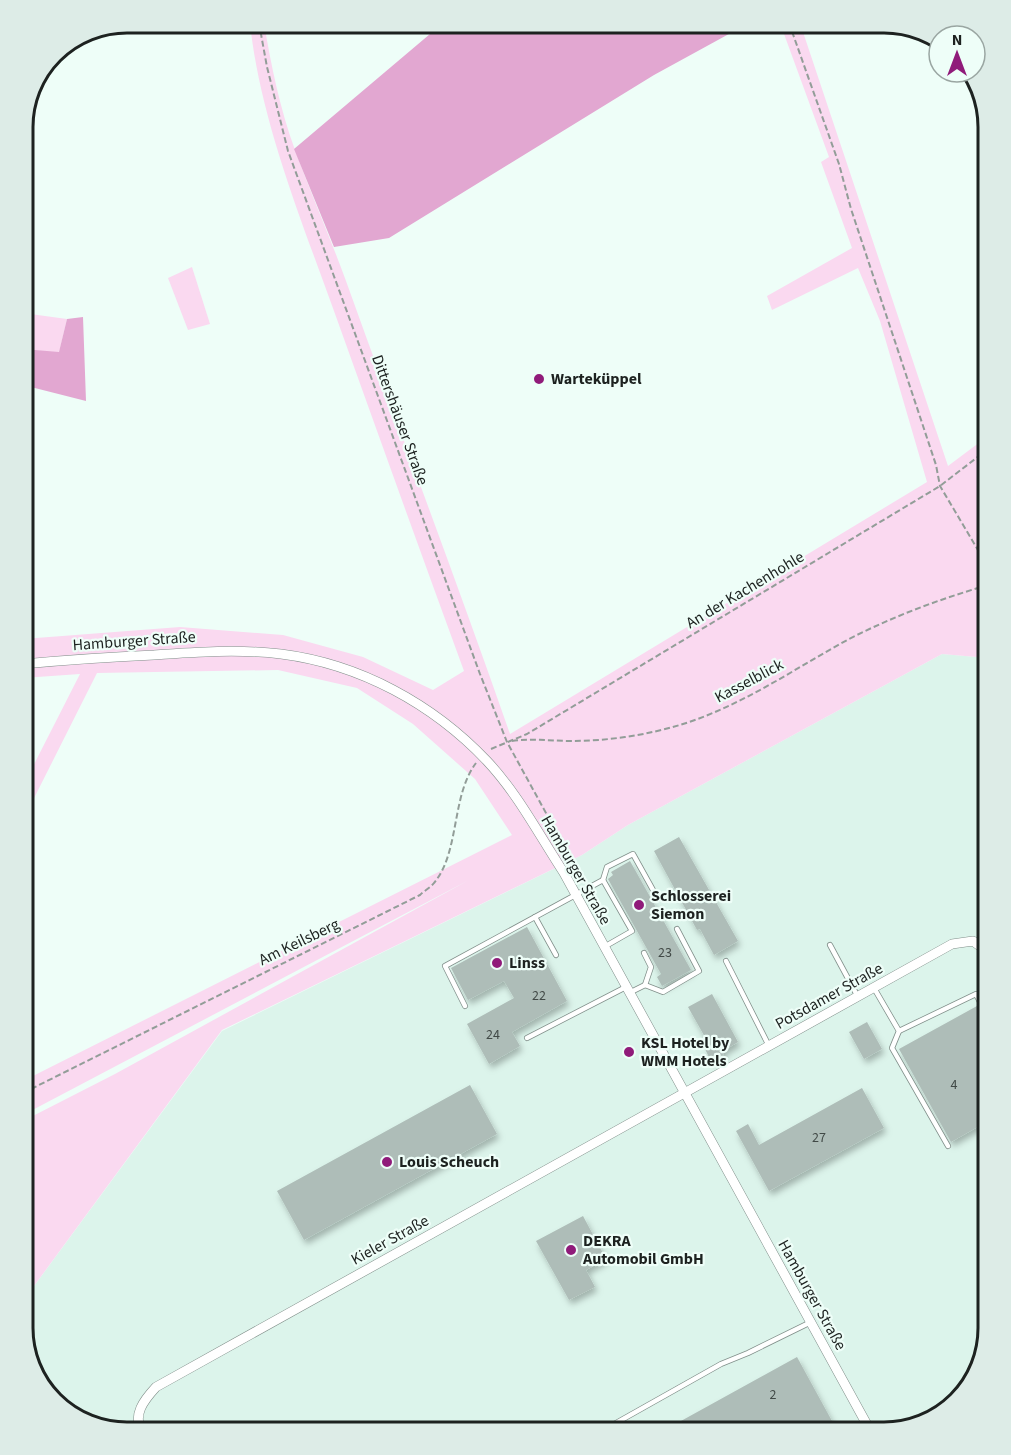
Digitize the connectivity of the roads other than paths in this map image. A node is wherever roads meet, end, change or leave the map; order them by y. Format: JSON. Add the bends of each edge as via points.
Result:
{"nodes":[{"id":1,"x":33,"y":663,"type":"edge"},
{"id":2,"x":603,"y":880,"type":"junction"},
{"id":3,"x":575,"y":894,"type":"junction"},
{"id":4,"x":658,"y":899,"type":"dead end"},
{"id":5,"x":535,"y":917,"type":"junction"},
{"id":6,"x":677,"y":929,"type":"dead end"},
{"id":7,"x":978,"y":944,"type":"edge"},
{"id":8,"x":831,"y":945,"type":"dead end"},
{"id":9,"x":604,"y":947,"type":"junction"},
{"id":10,"x":644,"y":953,"type":"dead end"},
{"id":11,"x":556,"y":955,"type":"dead end"},
{"id":12,"x":726,"y":961,"type":"dead end"},
{"id":13,"x":645,"y":985,"type":"junction"},
{"id":14,"x":874,"y":988,"type":"junction"},
{"id":15,"x":628,"y":990,"type":"junction"},
{"id":16,"x":858,"y":996,"type":"junction"},
{"id":17,"x":978,"y":998,"type":"edge"},
{"id":18,"x":465,"y":1006,"type":"dead end"},
{"id":19,"x":899,"y":1031,"type":"junction"},
{"id":20,"x":527,"y":1038,"type":"dead end"},
{"id":21,"x":769,"y":1046,"type":"junction"},
{"id":22,"x":685,"y":1093,"type":"junction"},
{"id":23,"x":948,"y":1146,"type":"dead end"},
{"id":24,"x":809,"y":1323,"type":"junction"},
{"id":25,"x":139,"y":1422,"type":"edge"},
{"id":26,"x":618,"y":1422,"type":"edge"},
{"id":27,"x":865,"y":1422,"type":"edge"}],
"edges":[{"from":1,"to":3,"type":"street","name":"Hamburger Straße","via":[[258,652],[340,668],[393,688],[459,734],[482,756],[512,791]]},
{"from":2,"to":3,"type":"lane"},
{"from":2,"to":4,"type":"lane","via":[[607,867],[633,854]]},
{"from":2,"to":9,"type":"lane","via":[[632,931]]},
{"from":3,"to":5,"type":"lane"},
{"from":3,"to":9,"type":"street","name":"Hamburger Straße"},
{"from":5,"to":11,"type":"lane"},
{"from":5,"to":18,"type":"lane","via":[[446,966]]},
{"from":6,"to":13,"type":"lane","via":[[699,971],[663,992]]},
{"from":7,"to":14,"type":"street","name":"Potsdamer Straße","via":[[974,941],[952,944]]},
{"from":8,"to":16,"type":"lane"},
{"from":9,"to":15,"type":"street","name":"Hamburger Straße"},
{"from":10,"to":13,"type":"lane","via":[[651,967]]},
{"from":12,"to":21,"type":"lane"},
{"from":13,"to":15,"type":"lane"},
{"from":14,"to":16,"type":"street","name":"Potsdamer Straße"},
{"from":14,"to":19,"type":"lane"},
{"from":15,"to":20,"type":"lane"},
{"from":15,"to":22,"type":"street","name":"Hamburger Straße"},
{"from":16,"to":21,"type":"street","name":"Potsdamer Straße"},
{"from":17,"to":19,"type":"lane","via":[[976,994]]},
{"from":19,"to":23,"type":"lane","via":[[892,1048]]},
{"from":21,"to":22,"type":"street","name":"Potsdamer Straße"},
{"from":22,"to":24,"type":"street","name":"Hamburger Straße"},
{"from":22,"to":25,"type":"street","name":"Kieler Straße","via":[[156,1388],[140,1405]]},
{"from":24,"to":26,"type":"lane","via":[[720,1364]]},
{"from":24,"to":27,"type":"street","name":"Hamburger Straße"}]}
